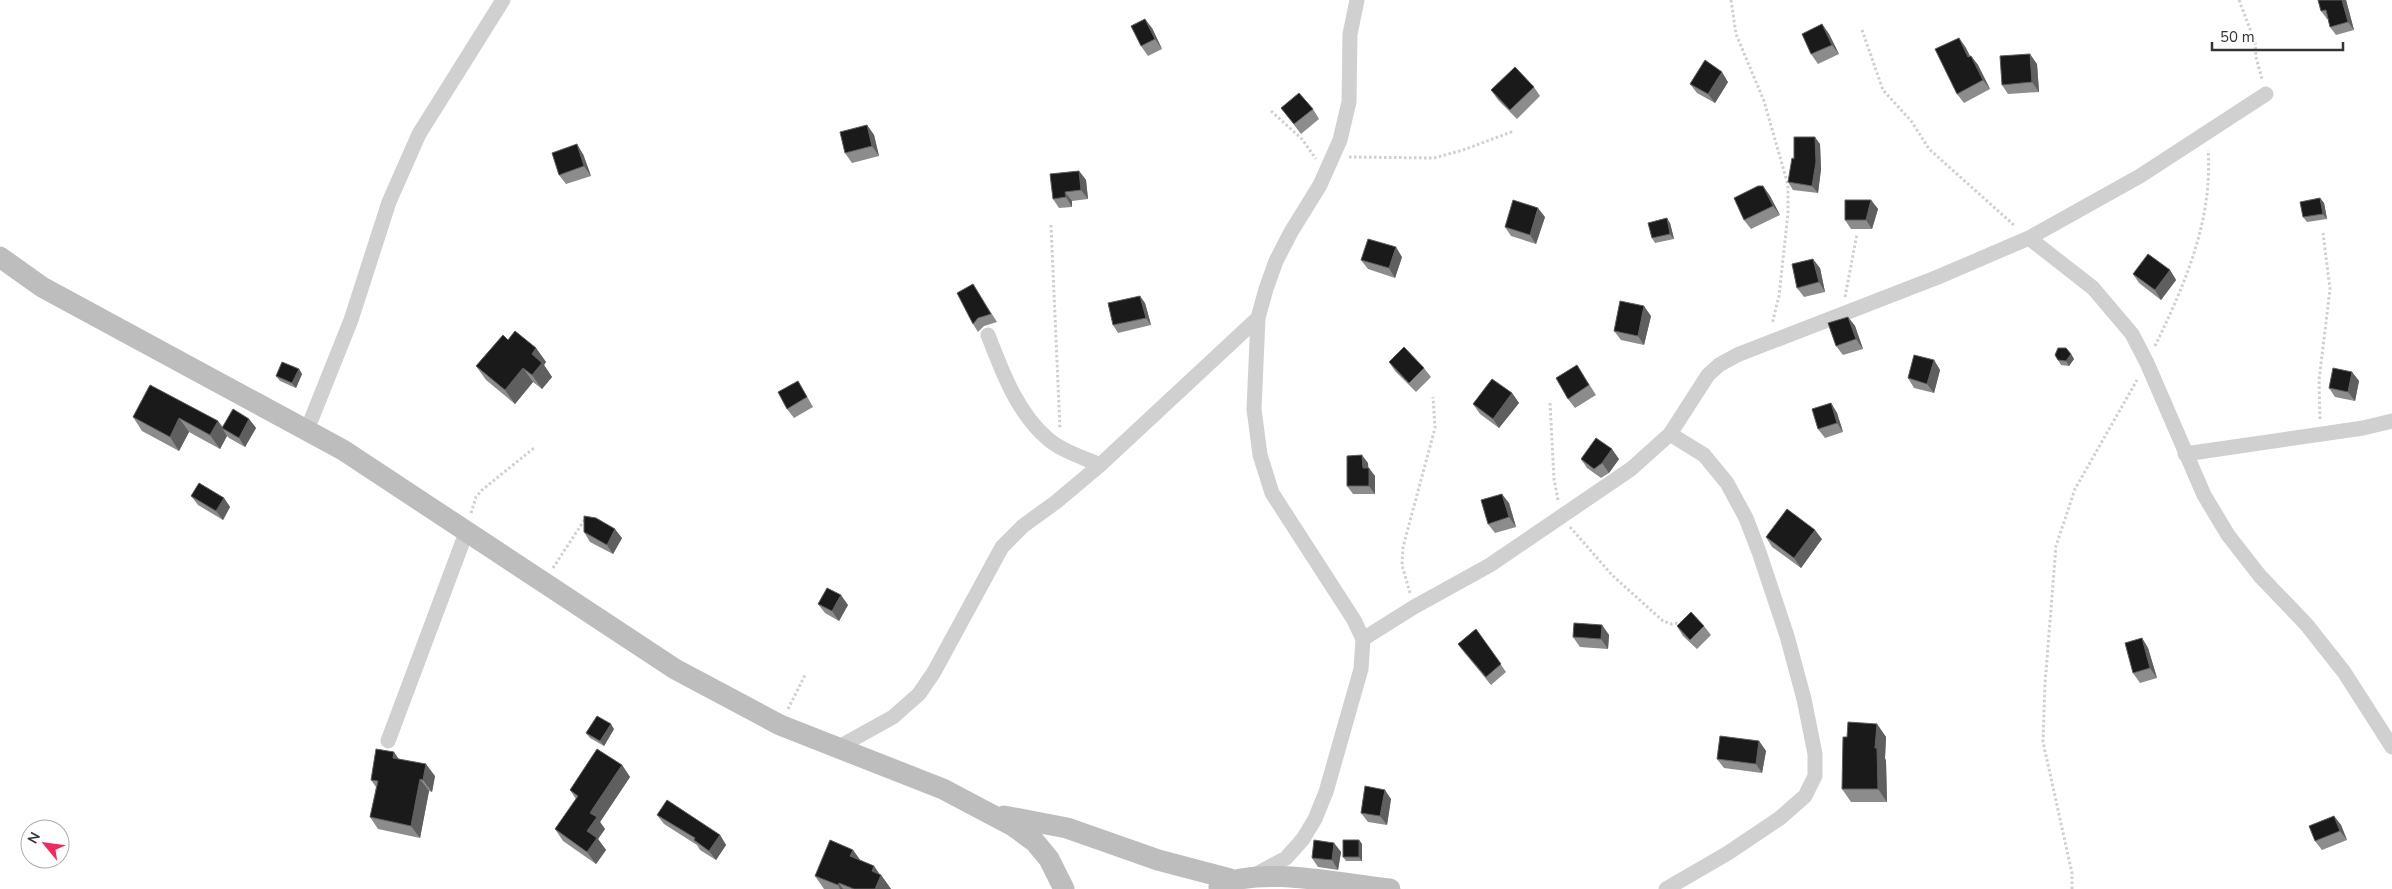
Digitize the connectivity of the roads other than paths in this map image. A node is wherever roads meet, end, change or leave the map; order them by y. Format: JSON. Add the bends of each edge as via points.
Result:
{"nodes":[{"id":1,"x":503,"y":0,"type":"edge"},
{"id":2,"x":1357,"y":0,"type":"edge"},
{"id":3,"x":2266,"y":94,"type":"road end"},
{"id":4,"x":2029,"y":238,"type":"junction"},
{"id":5,"x":0,"y":257,"type":"edge"},
{"id":6,"x":1258,"y":318,"type":"junction"},
{"id":7,"x":988,"y":335,"type":"dead end"},
{"id":8,"x":2392,"y":421,"type":"edge"},
{"id":9,"x":307,"y":430,"type":"junction"},
{"id":10,"x":1670,"y":434,"type":"junction"},
{"id":11,"x":2185,"y":454,"type":"junction"},
{"id":12,"x":1100,"y":465,"type":"junction"},
{"id":13,"x":466,"y":533,"type":"junction"},
{"id":14,"x":1363,"y":639,"type":"junction"},
{"id":15,"x":388,"y":741,"type":"dead end"},
{"id":16,"x":2392,"y":747,"type":"edge"},
{"id":17,"x":837,"y":748,"type":"junction"},
{"id":18,"x":991,"y":814,"type":"junction"},
{"id":19,"x":1252,"y":876,"type":"junction"},
{"id":20,"x":1222,"y":884,"type":"edge"},
{"id":21,"x":1064,"y":889,"type":"edge"},
{"id":22,"x":1390,"y":889,"type":"edge"},
{"id":23,"x":1666,"y":889,"type":"edge"}],
"edges":[{"from":1,"to":9,"type":"street","via":[[419,134],[389,202],[351,320]]},
{"from":2,"to":6,"type":"street","via":[[1350,34],[1348,102],[1340,140],[1276,261]]},
{"from":3,"to":4,"type":"street","via":[[2140,176]]},
{"from":4,"to":10,"type":"street","via":[[1737,355],[1708,375]]},
{"from":4,"to":11,"type":"street","via":[[2093,288],[2132,334]]},
{"from":5,"to":9,"type":"street","via":[[42,287]]},
{"from":6,"to":12,"type":"street"},
{"from":6,"to":14,"type":"street","via":[[1254,410],[1260,455],[1272,493]]},
{"from":7,"to":12,"type":"street","via":[[1008,383],[1029,419],[1047,439]]},
{"from":8,"to":11,"type":"street"},
{"from":9,"to":13,"type":"street","via":[[343,450]]},
{"from":10,"to":14,"type":"street","via":[[1631,469],[1490,565]]},
{"from":10,"to":23,"type":"street","via":[[1704,455],[1727,483],[1746,518],[1787,636],[1804,699],[1815,754],[1815,776],[1805,796],[1780,818]]},
{"from":11,"to":16,"type":"street","via":[[2228,535],[2344,672]]},
{"from":12,"to":17,"type":"street","via":[[1002,546],[919,694],[893,717]]},
{"from":13,"to":15,"type":"street"},
{"from":13,"to":17,"type":"street","via":[[545,581],[675,669],[780,725]]},
{"from":14,"to":19,"type":"street","via":[[1361,669],[1326,792],[1315,818],[1303,839],[1286,858]]},
{"from":17,"to":18,"type":"street","via":[[943,789]]},
{"from":18,"to":20,"type":"street","via":[[1067,828]]},
{"from":18,"to":21,"type":"street","via":[[1034,842],[1049,859]]},
{"from":19,"to":20,"type":"street"},
{"from":19,"to":22,"type":"street"}]}
